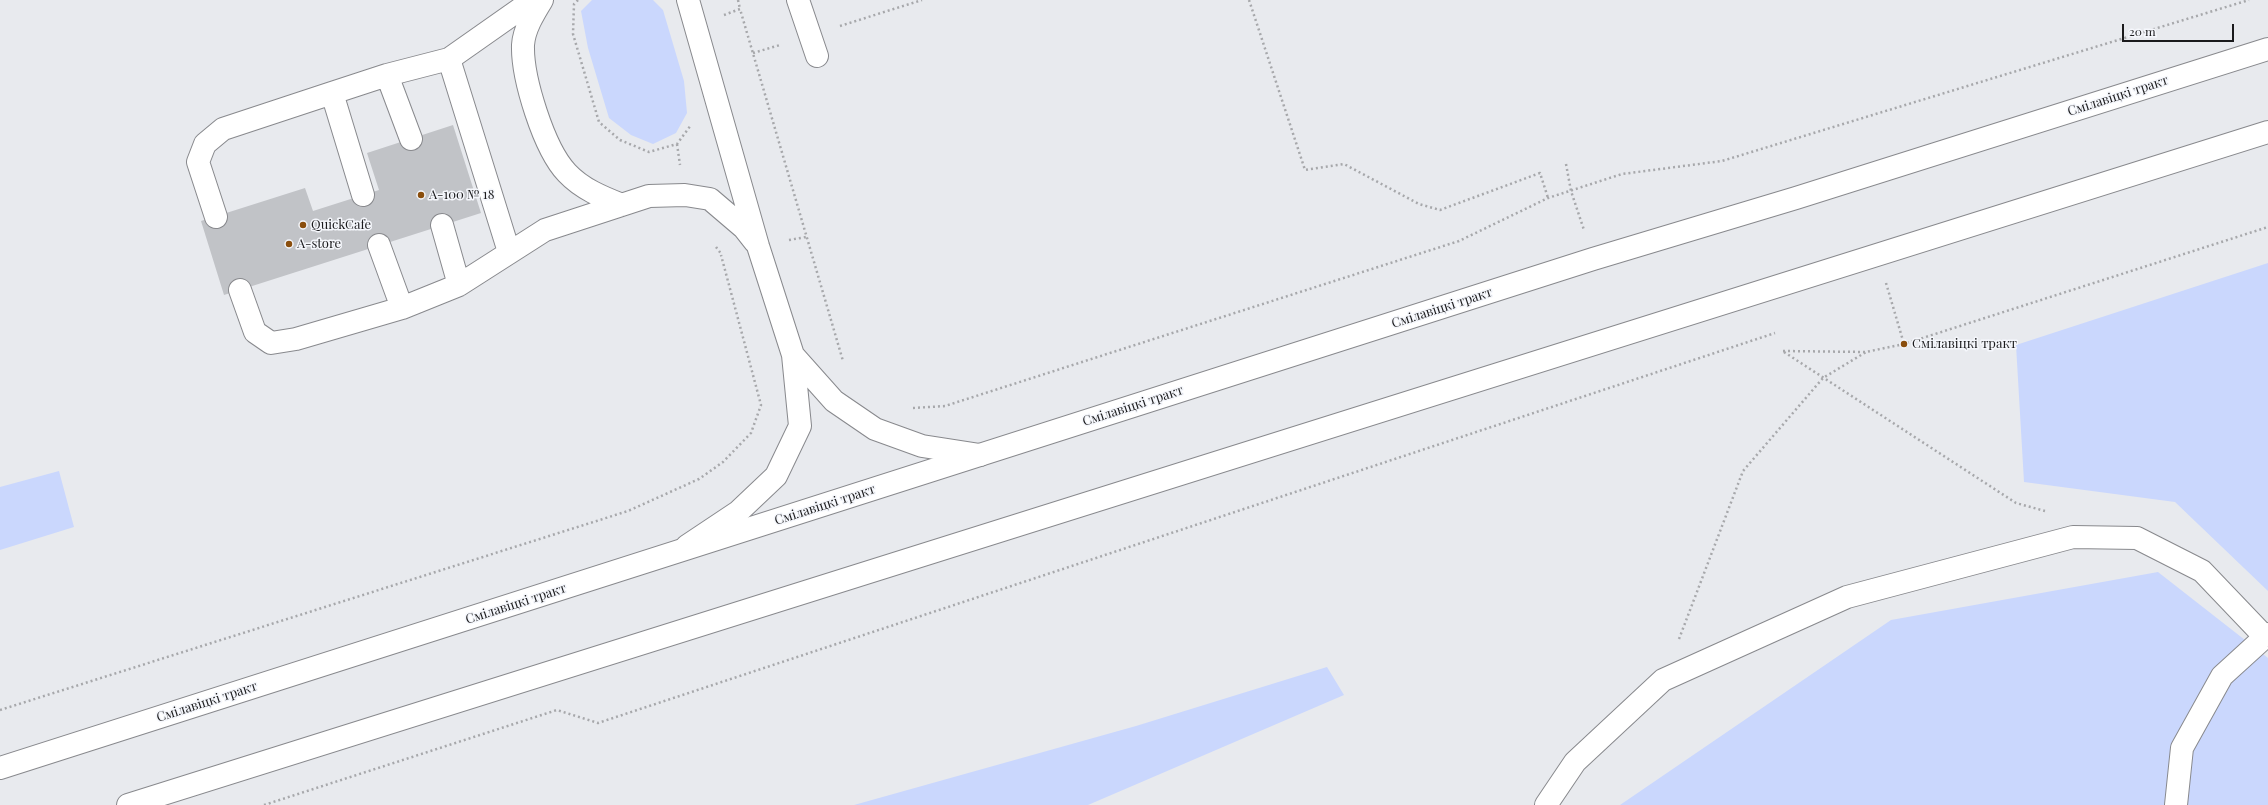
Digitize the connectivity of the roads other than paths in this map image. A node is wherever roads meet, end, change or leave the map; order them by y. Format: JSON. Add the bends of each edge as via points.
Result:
{"nodes":[{"id":1,"x":533,"y":0,"type":"edge"},
{"id":2,"x":542,"y":0,"type":"edge"},
{"id":3,"x":688,"y":0,"type":"edge"},
{"id":4,"x":798,"y":0,"type":"edge"},
{"id":5,"x":2268,"y":49,"type":"edge"},
{"id":6,"x":817,"y":56,"type":"dead end"},
{"id":7,"x":449,"y":59,"type":"junction"},
{"id":8,"x":387,"y":75,"type":"junction"},
{"id":9,"x":332,"y":93,"type":"junction"},
{"id":10,"x":2268,"y":132,"type":"edge"},
{"id":11,"x":411,"y":139,"type":"dead end"},
{"id":12,"x":363,"y":195,"type":"dead end"},
{"id":13,"x":622,"y":205,"type":"junction"},
{"id":14,"x":216,"y":217,"type":"dead end"},
{"id":15,"x":442,"y":225,"type":"dead end"},
{"id":16,"x":379,"y":245,"type":"dead end"},
{"id":17,"x":758,"y":246,"type":"junction"},
{"id":18,"x":509,"y":252,"type":"junction"},
{"id":19,"x":459,"y":285,"type":"junction"},
{"id":20,"x":240,"y":290,"type":"dead end"},
{"id":21,"x":402,"y":308,"type":"junction"},
{"id":22,"x":793,"y":355,"type":"junction"},
{"id":23,"x":980,"y":455,"type":"junction"},
{"id":24,"x":676,"y":553,"type":"junction"},
{"id":25,"x":2266,"y":635,"type":"edge"},
{"id":26,"x":0,"y":768,"type":"edge"},
{"id":27,"x":128,"y":805,"type":"edge"},
{"id":28,"x":1546,"y":805,"type":"edge"},
{"id":29,"x":2176,"y":805,"type":"edge"}],
"edges":[{"from":1,"to":7,"type":"main road"},
{"from":2,"to":13,"type":"main road","via":[[530,19],[523,44],[525,73],[548,147],[567,173],[592,193]]},
{"from":3,"to":17,"type":"main road"},
{"from":4,"to":6,"type":"main road"},
{"from":5,"to":23,"type":"main road","name":"Смілавіцкі тракт"},
{"from":7,"to":8,"type":"main road"},
{"from":7,"to":18,"type":"main road"},
{"from":8,"to":9,"type":"main road"},
{"from":8,"to":11,"type":"main road"},
{"from":9,"to":12,"type":"main road"},
{"from":9,"to":14,"type":"main road","via":[[223,130],[205,144],[198,162]]},
{"from":10,"to":27,"type":"main road","via":[[1877,252],[614,654]]},
{"from":13,"to":17,"type":"main road","via":[[649,196],[685,194],[710,199],[744,228]]},
{"from":13,"to":18,"type":"main road","via":[[545,230]]},
{"from":15,"to":19,"type":"main road"},
{"from":16,"to":21,"type":"main road"},
{"from":17,"to":22,"type":"main road"},
{"from":18,"to":19,"type":"main road"},
{"from":19,"to":21,"type":"main road"},
{"from":20,"to":21,"type":"main road","via":[[255,332],[271,343],[296,339]]},
{"from":22,"to":23,"type":"main road","via":[[834,401],[876,429],[922,446]]},
{"from":22,"to":24,"type":"main road","via":[[800,426],[776,476],[738,512]]},
{"from":23,"to":24,"type":"main road","name":"Смілавіцкі тракт"},
{"from":24,"to":26,"type":"main road","name":"Смілавіцкі тракт"},
{"from":25,"to":28,"type":"main road","via":[[2202,571],[2137,538],[2073,537],[1847,597],[1663,680],[1575,762]]},
{"from":25,"to":29,"type":"main road","via":[[2222,676],[2182,748]]}]}
